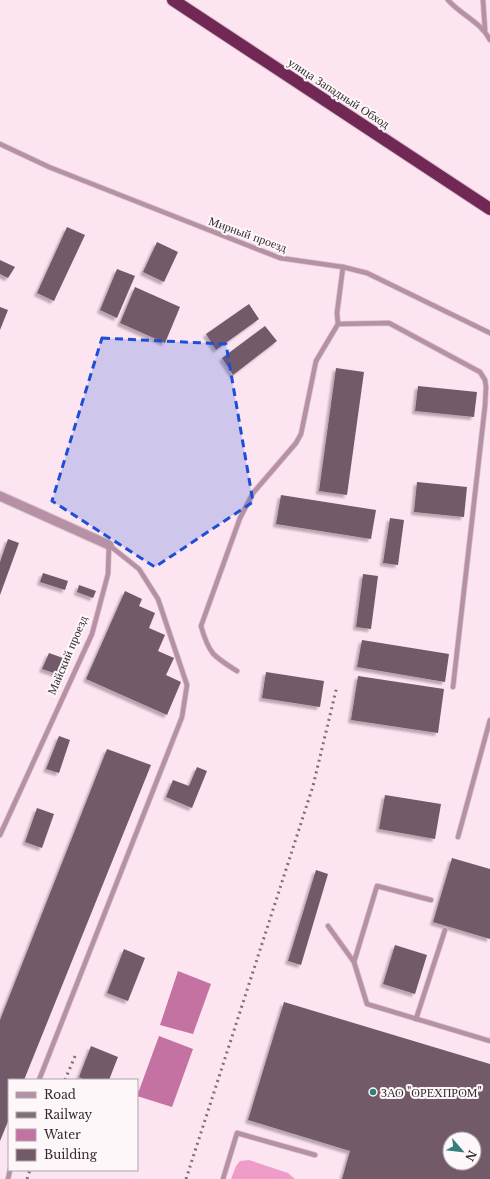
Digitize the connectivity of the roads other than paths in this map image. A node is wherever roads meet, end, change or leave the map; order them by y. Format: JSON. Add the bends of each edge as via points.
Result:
{"nodes":[{"id":1,"x":173,"y":0,"type":"edge"},
{"id":2,"x":185,"y":0,"type":"edge"},
{"id":3,"x":448,"y":0,"type":"edge"},
{"id":4,"x":483,"y":0,"type":"edge"},
{"id":5,"x":485,"y":30,"type":"junction"},
{"id":6,"x":490,"y":40,"type":"edge"},
{"id":7,"x":0,"y":144,"type":"edge"},
{"id":8,"x":490,"y":200,"type":"edge"},
{"id":9,"x":490,"y":209,"type":"edge"},
{"id":10,"x":343,"y":267,"type":"junction"},
{"id":11,"x":338,"y":324,"type":"junction"},
{"id":12,"x":490,"y":333,"type":"edge"},
{"id":13,"x":0,"y":496,"type":"edge"},
{"id":14,"x":109,"y":545,"type":"junction"},
{"id":15,"x":237,"y":671,"type":"dead end"},
{"id":16,"x":453,"y":687,"type":"dead end"},
{"id":17,"x":490,"y":720,"type":"edge"},
{"id":18,"x":0,"y":834,"type":"edge"},
{"id":19,"x":458,"y":837,"type":"dead end"},
{"id":20,"x":431,"y":900,"type":"dead end"},
{"id":21,"x":328,"y":926,"type":"dead end"},
{"id":22,"x":445,"y":930,"type":"dead end"},
{"id":23,"x":354,"y":962,"type":"junction"},
{"id":24,"x":416,"y":1019,"type":"junction"},
{"id":25,"x":490,"y":1041,"type":"edge"},
{"id":26,"x":39,"y":1079,"type":"edge"},
{"id":27,"x":315,"y":1155,"type":"dead end"},
{"id":28,"x":223,"y":1179,"type":"edge"}],
"edges":[{"from":1,"to":9,"type":"highway","name":"улица Западный Обход"},
{"from":2,"to":8,"type":"highway","name":"улица Западный Обход"},
{"from":3,"to":5,"type":"lane"},
{"from":4,"to":5,"type":"lane"},
{"from":5,"to":6,"type":"lane"},
{"from":7,"to":10,"type":"lane","name":"Мирный проезд","via":[[49,167],[280,258]]},
{"from":10,"to":11,"type":"lane"},
{"from":10,"to":12,"type":"lane","name":"Мирный проезд","via":[[366,273]]},
{"from":11,"to":15,"type":"lane","via":[[316,361],[301,434],[253,493],[240,518],[201,626],[213,656]]},
{"from":11,"to":16,"type":"lane","via":[[389,323],[480,372],[485,380],[485,406]]},
{"from":13,"to":14,"type":"street"},
{"from":14,"to":18,"type":"lane","name":"Майский проезд","via":[[108,574],[92,634]]},
{"from":14,"to":26,"type":"lane","via":[[139,569],[158,599],[187,685],[182,717]]},
{"from":17,"to":19,"type":"lane"},
{"from":20,"to":23,"type":"lane","via":[[377,886]]},
{"from":21,"to":23,"type":"lane"},
{"from":22,"to":24,"type":"lane"},
{"from":23,"to":24,"type":"lane","via":[[367,1004]]},
{"from":24,"to":25,"type":"lane"},
{"from":27,"to":28,"type":"lane","via":[[237,1133]]}]}
